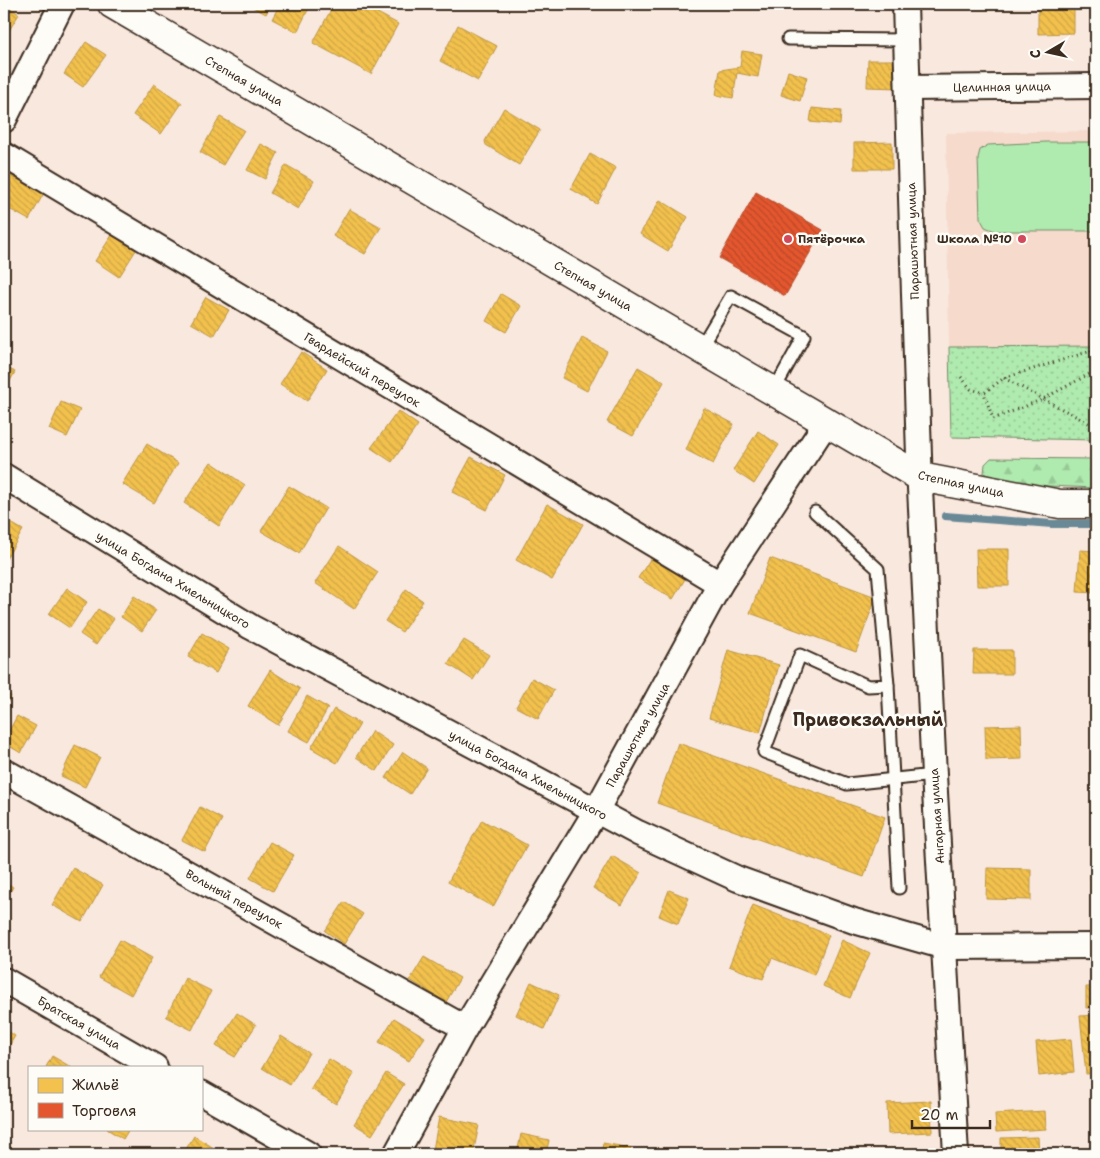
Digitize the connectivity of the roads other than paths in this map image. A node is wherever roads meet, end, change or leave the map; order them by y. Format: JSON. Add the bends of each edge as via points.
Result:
{"nodes":[{"id":1,"x":62,"y":4,"type":"edge"},
{"id":2,"x":112,"y":4,"type":"edge"},
{"id":3,"x":905,"y":4,"type":"edge"},
{"id":4,"x":788,"y":39,"type":"dead end"},
{"id":5,"x":907,"y":40,"type":"junction"},
{"id":6,"x":1096,"y":86,"type":"edge"},
{"id":7,"x":909,"y":88,"type":"junction"},
{"id":8,"x":4,"y":120,"type":"edge"},
{"id":9,"x":4,"y":155,"type":"edge"},
{"id":10,"x":699,"y":349,"type":"junction"},
{"id":11,"x":773,"y":392,"type":"junction"},
{"id":12,"x":826,"y":423,"type":"junction"},
{"id":13,"x":4,"y":476,"type":"edge"},
{"id":14,"x":920,"y":477,"type":"junction"},
{"id":15,"x":1096,"y":504,"type":"edge"},
{"id":16,"x":815,"y":512,"type":"dead end"},
{"id":17,"x":720,"y":584,"type":"junction"},
{"id":18,"x":888,"y":685,"type":"junction"},
{"id":19,"x":4,"y":771,"type":"edge"},
{"id":20,"x":934,"y":775,"type":"junction"},
{"id":21,"x":892,"y":779,"type":"junction"},
{"id":22,"x":596,"y":811,"type":"junction"},
{"id":23,"x":899,"y":888,"type":"dead end"},
{"id":24,"x":1096,"y":946,"type":"edge"},
{"id":25,"x":945,"y":948,"type":"junction"},
{"id":26,"x":4,"y":980,"type":"edge"},
{"id":27,"x":465,"y":1028,"type":"junction"},
{"id":28,"x":153,"y":1066,"type":"edge"},
{"id":29,"x":202,"y":1094,"type":"edge"},
{"id":30,"x":308,"y":1154,"type":"edge"},
{"id":31,"x":396,"y":1154,"type":"edge"},
{"id":32,"x":956,"y":1154,"type":"edge"}],
"edges":[{"from":1,"to":8,"type":"street"},
{"from":2,"to":10,"type":"street","name":"Степная улица"},
{"from":3,"to":5,"type":"street","name":"Парашютная улица"},
{"from":4,"to":5,"type":"lane"},
{"from":5,"to":7,"type":"street","name":"Парашютная улица"},
{"from":6,"to":7,"type":"street","name":"Целинная улица"},
{"from":7,"to":14,"type":"street","name":"Парашютная улица"},
{"from":9,"to":17,"type":"street","name":"Гвардейский переулок"},
{"from":10,"to":11,"type":"street","name":"Степная улица"},
{"from":10,"to":11,"type":"lane","via":[[731,296],[804,336]]},
{"from":11,"to":12,"type":"street","name":"Степная улица"},
{"from":12,"to":14,"type":"street","name":"Степная улица"},
{"from":12,"to":17,"type":"street","name":"Парашютная улица"},
{"from":13,"to":22,"type":"street","name":"улица Богдана Хмельницкого","via":[[251,627]]},
{"from":14,"to":15,"type":"street","name":"Степная улица","via":[[1060,504]]},
{"from":14,"to":20,"type":"street","name":"Ангарная улица"},
{"from":16,"to":18,"type":"lane","via":[[878,569]]},
{"from":17,"to":22,"type":"street","name":"Парашютная улица"},
{"from":18,"to":21,"type":"lane"},
{"from":18,"to":21,"type":"lane","via":[[868,686],[800,655],[764,752],[847,784]]},
{"from":19,"to":27,"type":"street","name":"Вольный переулок"},
{"from":20,"to":21,"type":"lane"},
{"from":20,"to":25,"type":"street","name":"Ангарная улица"},
{"from":21,"to":23,"type":"lane"},
{"from":22,"to":25,"type":"street","name":"улица Богдана Хмельницкого","via":[[738,879],[854,921]]},
{"from":22,"to":27,"type":"street","name":"Парашютная улица"},
{"from":24,"to":25,"type":"street","name":"улица Богдана Хмельницкого"},
{"from":25,"to":32,"type":"street","name":"Ангарная улица"},
{"from":26,"to":28,"type":"street","name":"Братская улица"},
{"from":27,"to":31,"type":"street","name":"Парашютная улица"},
{"from":29,"to":30,"type":"street"}]}
